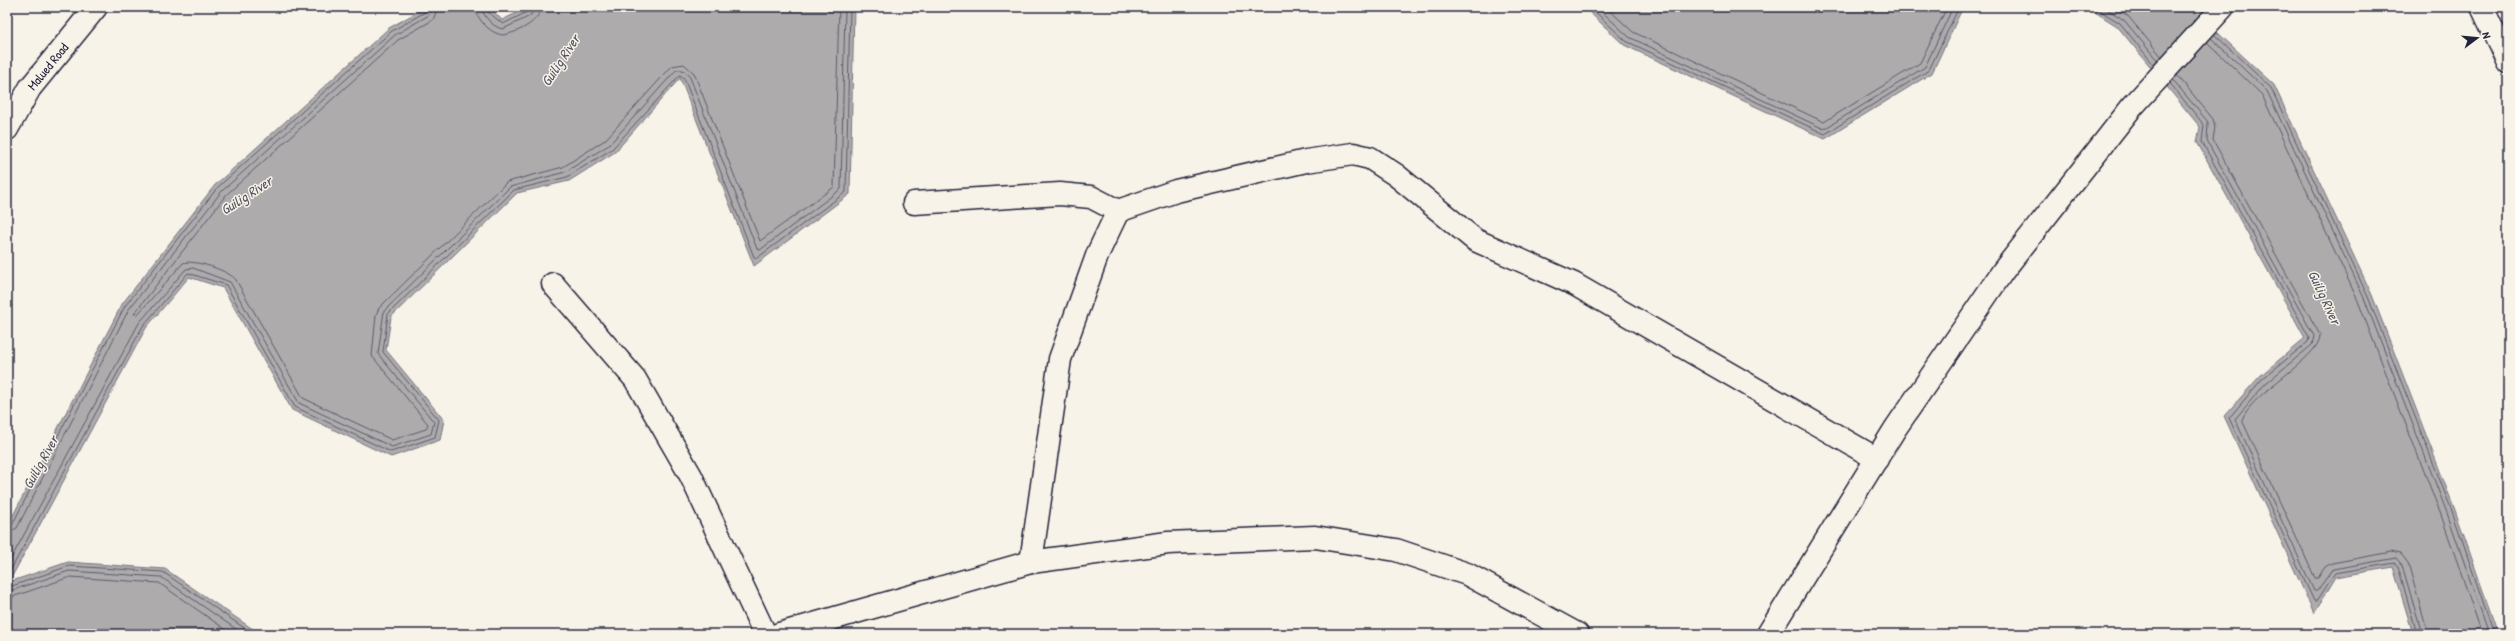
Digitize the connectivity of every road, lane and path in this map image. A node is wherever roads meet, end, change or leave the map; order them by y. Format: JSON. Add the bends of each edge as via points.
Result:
{"nodes":[{"id":1,"x":96,"y":7,"type":"edge"},
{"id":2,"x":2482,"y":7,"type":"edge"},
{"id":3,"x":2219,"y":11,"type":"edge"},
{"id":4,"x":2508,"y":62,"type":"edge"},
{"id":5,"x":7,"y":129,"type":"edge"},
{"id":6,"x":914,"y":203,"type":"dead end"},
{"id":7,"x":1118,"y":211,"type":"junction"},
{"id":8,"x":553,"y":284,"type":"dead end"},
{"id":9,"x":1877,"y":458,"type":"junction"},
{"id":10,"x":1031,"y":562,"type":"junction"},
{"id":11,"x":766,"y":634,"type":"edge"},
{"id":12,"x":779,"y":634,"type":"edge"},
{"id":13,"x":1577,"y":634,"type":"edge"},
{"id":14,"x":1768,"y":634,"type":"edge"}],
"edges":[{"from":1,"to":5,"type":"street","name":"Malued Road","via":[[30,88]]},
{"from":2,"to":4,"type":"street"},
{"from":3,"to":9,"type":"street","via":[[2131,108],[2003,271]]},
{"from":6,"to":7,"type":"street","via":[[1060,194],[1091,197]]},
{"from":7,"to":9,"type":"street","via":[[1176,191],[1306,161],[1353,154],[1370,158],[1396,175],[1475,240],[1574,284]]},
{"from":7,"to":10,"type":"street","via":[[1098,253],[1060,359]]},
{"from":8,"to":11,"type":"street","via":[[635,379],[691,476]]},
{"from":9,"to":14,"type":"street"},
{"from":10,"to":12,"type":"street"},
{"from":10,"to":13,"type":"street","via":[[1168,543],[1315,537],[1396,550],[1467,574]]}]}
